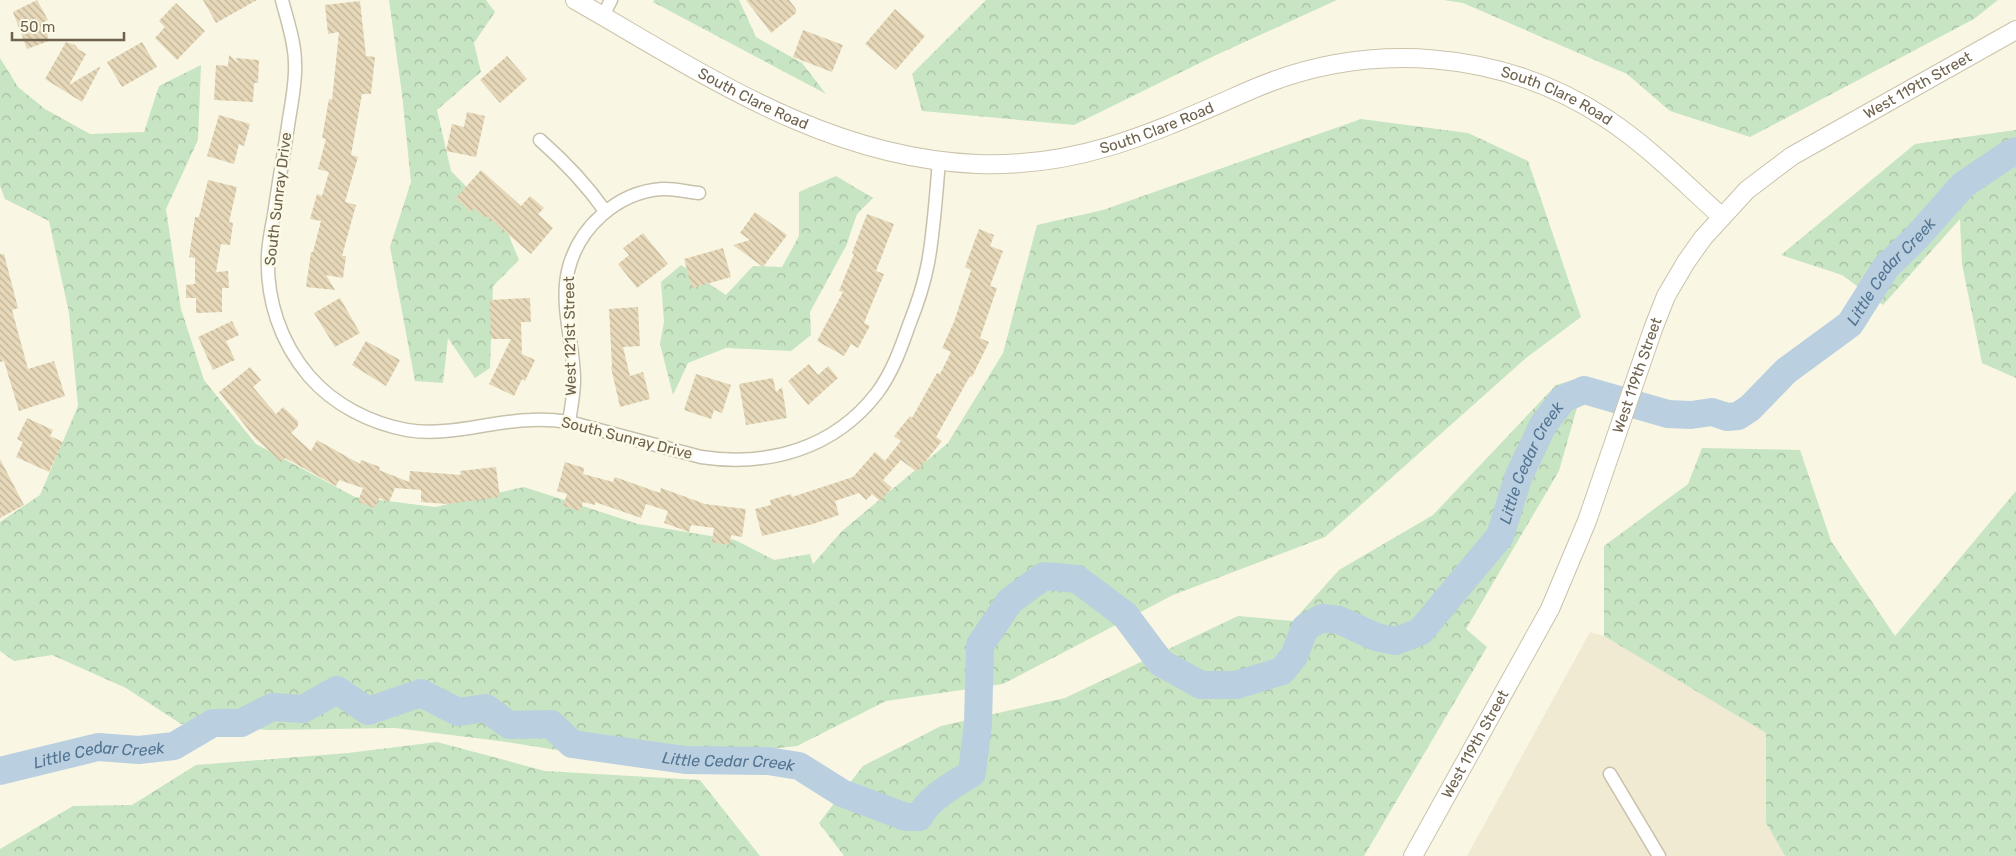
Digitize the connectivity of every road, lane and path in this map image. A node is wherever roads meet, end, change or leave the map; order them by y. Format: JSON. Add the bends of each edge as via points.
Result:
{"nodes":[{"id":1,"x":282,"y":0,"type":"edge"},
{"id":2,"x":574,"y":0,"type":"edge"},
{"id":3,"x":611,"y":0,"type":"edge"},
{"id":4,"x":603,"y":16,"type":"junction"},
{"id":5,"x":2016,"y":30,"type":"edge"},
{"id":6,"x":540,"y":140,"type":"dead end"},
{"id":7,"x":939,"y":161,"type":"junction"},
{"id":8,"x":699,"y":193,"type":"dead end"},
{"id":9,"x":605,"y":211,"type":"junction"},
{"id":10,"x":1721,"y":216,"type":"junction"},
{"id":11,"x":569,"y":422,"type":"junction"},
{"id":12,"x":1610,"y":774,"type":"dead end"},
{"id":13,"x":1413,"y":856,"type":"edge"},
{"id":14,"x":1659,"y":856,"type":"edge"}],
"edges":[{"from":1,"to":11,"type":"street","name":"South Sunray Drive","via":[[296,62],[268,254],[269,288],[285,342],[302,368],[333,398],[355,412],[408,430],[436,431],[530,420]]},
{"from":2,"to":4,"type":"street","name":"South Clare Road"},
{"from":3,"to":4,"type":"street"},
{"from":4,"to":7,"type":"street","name":"South Clare Road","via":[[747,98],[810,127],[865,145]]},
{"from":5,"to":10,"type":"street","name":"West 119th Street","via":[[1792,156],[1747,190]]},
{"from":6,"to":9,"type":"street","via":[[582,181]]},
{"from":7,"to":10,"type":"street","name":"South Clare Road","via":[[980,164],[1046,162],[1076,156],[1158,131],[1288,76],[1352,61],[1419,57],[1492,68],[1546,86],[1581,104],[1636,140]]},
{"from":7,"to":11,"type":"street","name":"South Sunray Drive","via":[[928,264],[904,341],[877,393],[857,415],[831,434],[804,449],[780,457],[723,460]]},
{"from":8,"to":9,"type":"street","name":"West 121st Street","via":[[663,188],[642,192]]},
{"from":9,"to":11,"type":"street","name":"West 121st Street","via":[[589,228],[568,271],[574,380]]},
{"from":10,"to":13,"type":"street","name":"West 119th Street","via":[[1686,262],[1666,296],[1587,521],[1550,609]]},
{"from":12,"to":14,"type":"street"}]}
